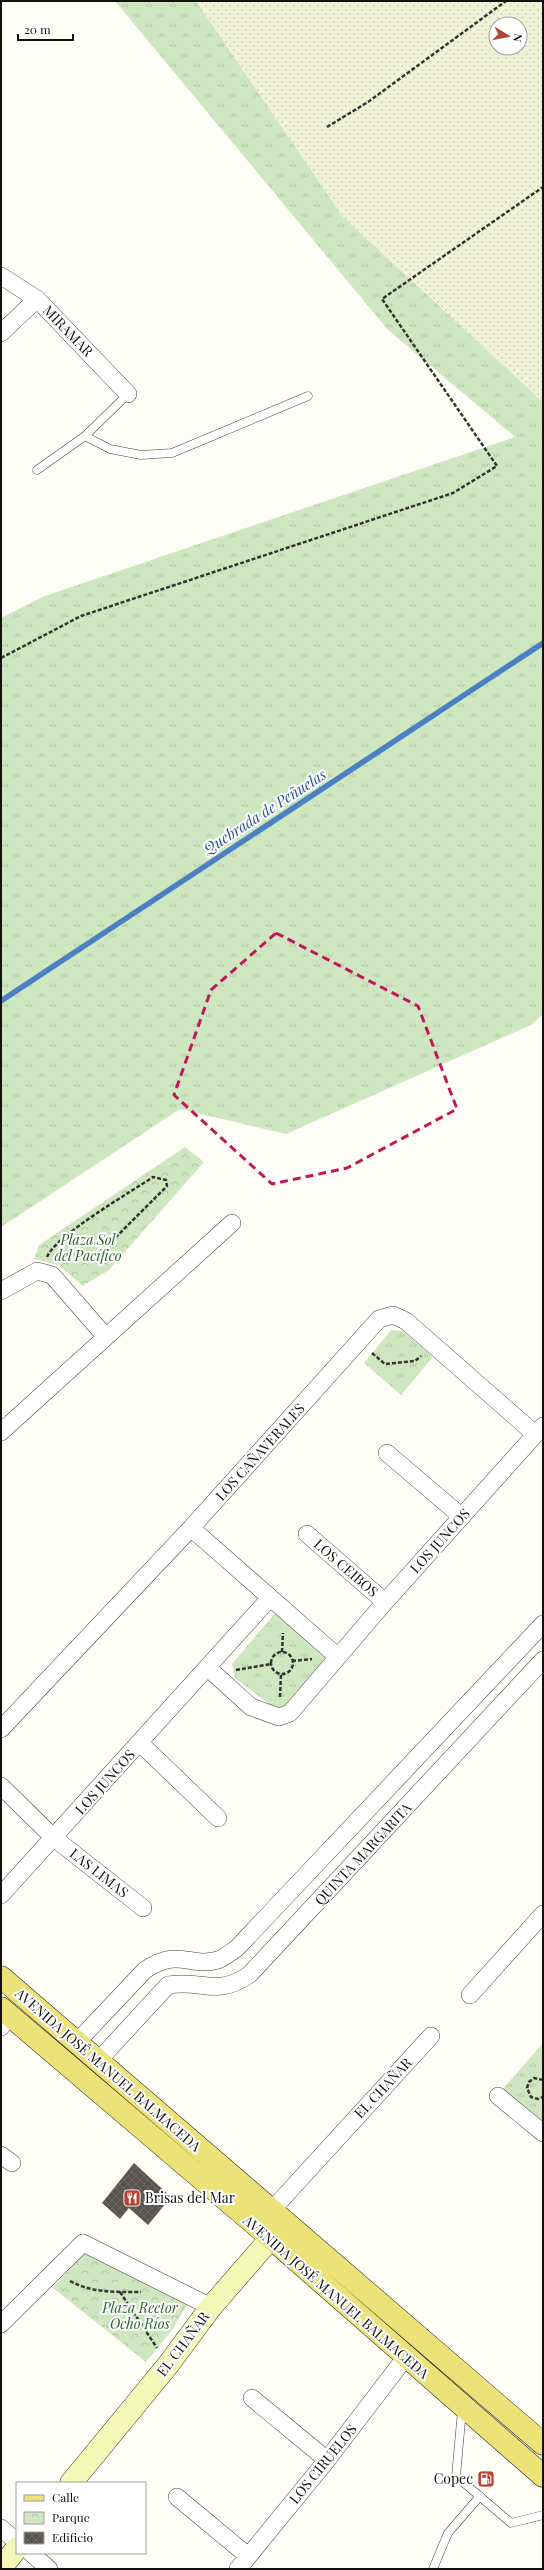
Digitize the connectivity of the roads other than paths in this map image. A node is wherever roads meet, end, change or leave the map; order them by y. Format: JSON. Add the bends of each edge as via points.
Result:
{"nodes":[{"id":1,"x":1,"y":276,"type":"edge"},
{"id":2,"x":37,"y":299,"type":"junction"},
{"id":3,"x":1,"y":333,"type":"edge"},
{"id":4,"x":128,"y":394,"type":"joint"},
{"id":5,"x":308,"y":396,"type":"dead end"},
{"id":6,"x":85,"y":436,"type":"junction"},
{"id":7,"x":37,"y":470,"type":"dead end"},
{"id":8,"x":232,"y":1223,"type":"dead end"},
{"id":9,"x":1,"y":1291,"type":"edge"},
{"id":10,"x":105,"y":1336,"type":"junction"},
{"id":11,"x":539,"y":1430,"type":"edge"},
{"id":12,"x":1,"y":1432,"type":"edge"},
{"id":13,"x":387,"y":1453,"type":"dead end"},
{"id":14,"x":462,"y":1517,"type":"junction"},
{"id":15,"x":191,"y":1528,"type":"junction"},
{"id":16,"x":307,"y":1534,"type":"dead end"},
{"id":17,"x":270,"y":1598,"type":"junction"},
{"id":18,"x":385,"y":1602,"type":"junction"},
{"id":19,"x":543,"y":1624,"type":"edge"},
{"id":20,"x":514,"y":1654,"type":"junction"},
{"id":21,"x":338,"y":1657,"type":"junction"},
{"id":22,"x":543,"y":1660,"type":"edge"},
{"id":23,"x":210,"y":1670,"type":"junction"},
{"id":24,"x":532,"y":1673,"type":"junction"},
{"id":25,"x":1,"y":1729,"type":"edge"},
{"id":26,"x":140,"y":1743,"type":"junction"},
{"id":27,"x":405,"y":1770,"type":"junction"},
{"id":28,"x":1,"y":1786,"type":"edge"},
{"id":29,"x":424,"y":1789,"type":"junction"},
{"id":30,"x":218,"y":1818,"type":"dead end"},
{"id":31,"x":54,"y":1838,"type":"junction"},
{"id":32,"x":1,"y":1895,"type":"edge"},
{"id":33,"x":283,"y":1899,"type":"junction"},
{"id":34,"x":143,"y":1908,"type":"dead end"},
{"id":35,"x":543,"y":1914,"type":"edge"},
{"id":36,"x":302,"y":1918,"type":"junction"},
{"id":37,"x":1,"y":1977,"type":"edge"},
{"id":38,"x":470,"y":1995,"type":"dead end"},
{"id":39,"x":4,"y":2017,"type":"edge"},
{"id":40,"x":431,"y":2036,"type":"dead end"},
{"id":41,"x":77,"y":2042,"type":"junction"},
{"id":42,"x":99,"y":2060,"type":"junction"},
{"id":43,"x":498,"y":2096,"type":"dead end"},
{"id":44,"x":543,"y":2133,"type":"edge"},
{"id":45,"x":271,"y":2211,"type":"junction"},
{"id":46,"x":271,"y":2238,"type":"junction"},
{"id":47,"x":309,"y":2241,"type":"junction"},
{"id":48,"x":210,"y":2307,"type":"junction"},
{"id":49,"x":1,"y":2324,"type":"edge"},
{"id":50,"x":405,"y":2358,"type":"junction"},
{"id":51,"x":252,"y":2398,"type":"dead end"},
{"id":52,"x":462,"y":2405,"type":"junction"},
{"id":53,"x":541,"y":2439,"type":"edge"},
{"id":54,"x":327,"y":2460,"type":"junction"},
{"id":55,"x":543,"y":2476,"type":"edge"},
{"id":56,"x":72,"y":2482,"type":"edge"},
{"id":57,"x":480,"y":2496,"type":"junction"},
{"id":58,"x":177,"y":2497,"type":"dead end"},
{"id":59,"x":543,"y":2515,"type":"edge"},
{"id":60,"x":1,"y":2528,"type":"edge"},
{"id":61,"x":16,"y":2541,"type":"edge"},
{"id":62,"x":16,"y":2549,"type":"edge"},
{"id":63,"x":31,"y":2554,"type":"edge"},
{"id":64,"x":243,"y":2563,"type":"edge"},
{"id":65,"x":1,"y":2568,"type":"edge"},
{"id":66,"x":50,"y":2569,"type":"edge"},
{"id":67,"x":433,"y":2569,"type":"edge"}],
"edges":[{"from":1,"to":2,"type":"street","name":"MIRAMAR"},
{"from":2,"to":3,"type":"street"},
{"from":2,"to":4,"type":"street","name":"MIRAMAR"},
{"from":4,"to":6,"type":"lane"},
{"from":5,"to":6,"type":"lane","via":[[172,454],[142,454],[110,449]]},
{"from":6,"to":7,"type":"lane"},
{"from":8,"to":10,"type":"street"},
{"from":9,"to":10,"type":"street","via":[[37,1271],[52,1274]]},
{"from":10,"to":12,"type":"street"},
{"from":11,"to":14,"type":"street","name":"LOS JUNCOS"},
{"from":11,"to":15,"type":"street","name":"LOS CAÑAVERALES","via":[[406,1321],[393,1315],[380,1319]]},
{"from":13,"to":14,"type":"street"},
{"from":14,"to":18,"type":"street","name":"LOS JUNCOS"},
{"from":15,"to":17,"type":"street"},
{"from":15,"to":25,"type":"street","name":"LOS CAÑAVERALES"},
{"from":16,"to":18,"type":"street","name":"LOS CEIBOS"},
{"from":17,"to":21,"type":"street"},
{"from":17,"to":23,"type":"street","name":"LOS JUNCOS"},
{"from":18,"to":21,"type":"street","name":"LOS JUNCOS"},
{"from":19,"to":20,"type":"street","name":"QUINTA MARGARITA"},
{"from":20,"to":24,"type":"street"},
{"from":20,"to":27,"type":"street","name":"QUINTA MARGARITA"},
{"from":21,"to":23,"type":"street","name":"LOS JUNCOS","via":[[290,1713],[279,1717],[251,1707]]},
{"from":22,"to":24,"type":"street","name":"QUINTA MARGARITA"},
{"from":23,"to":26,"type":"street","name":"LOS JUNCOS"},
{"from":24,"to":29,"type":"street","name":"QUINTA MARGARITA"},
{"from":26,"to":30,"type":"street"},
{"from":26,"to":31,"type":"street","name":"LOS JUNCOS"},
{"from":27,"to":29,"type":"street"},
{"from":27,"to":33,"type":"street","name":"QUINTA MARGARITA"},
{"from":28,"to":31,"type":"street"},
{"from":29,"to":36,"type":"street","name":"QUINTA MARGARITA"},
{"from":31,"to":32,"type":"street","name":"LOS JUNCOS"},
{"from":31,"to":34,"type":"street","name":"LAS LIMAS"},
{"from":33,"to":36,"type":"street"},
{"from":33,"to":41,"type":"street","name":"QUINTA MARGARITA","via":[[237,1948],[220,1960],[208,1962],[174,1958],[158,1961],[145,1970]]},
{"from":35,"to":38,"type":"street"},
{"from":36,"to":42,"type":"street","name":"QUINTA MARGARITA","via":[[250,1974],[236,1984],[223,1988],[178,1983],[168,1985]]},
{"from":37,"to":41,"type":"main road","name":"AVENIDA JOSÉ MANUEL BALMACEDA"},
{"from":39,"to":46,"type":"main road","name":"AVENIDA JOSÉ MANUEL BALMACEDA"},
{"from":40,"to":45,"type":"street","name":"EL CHAÑAR"},
{"from":41,"to":42,"type":"main road","name":"AVENIDA JOSÉ MANUEL BALMACEDA"},
{"from":42,"to":45,"type":"main road","name":"AVENIDA JOSÉ MANUEL BALMACEDA"},
{"from":43,"to":44,"type":"street"},
{"from":45,"to":47,"type":"main road","name":"AVENIDA JOSÉ MANUEL BALMACEDA"},
{"from":46,"to":47,"type":"street","via":[[286,2234],[298,2235]]},
{"from":46,"to":48,"type":"street","name":"EL CHAÑAR"},
{"from":46,"to":50,"type":"main road","name":"AVENIDA JOSÉ MANUEL BALMACEDA"},
{"from":47,"to":53,"type":"main road","name":"AVENIDA JOSÉ MANUEL BALMACEDA"},
{"from":48,"to":49,"type":"street","via":[[83,2243]]},
{"from":48,"to":56,"type":"street","name":"EL CHAÑAR","via":[[168,2365]]},
{"from":50,"to":52,"type":"main road","name":"AVENIDA JOSÉ MANUEL BALMACEDA"},
{"from":50,"to":54,"type":"street","name":"LOS CIRUELOS"},
{"from":51,"to":54,"type":"street"},
{"from":52,"to":55,"type":"main road","name":"AVENIDA JOSÉ MANUEL BALMACEDA"},
{"from":52,"to":57,"type":"lane","via":[[456,2476]]},
{"from":54,"to":64,"type":"street","name":"LOS CIRUELOS"},
{"from":57,"to":59,"type":"lane","via":[[511,2523]]},
{"from":57,"to":67,"type":"lane","via":[[448,2533]]},
{"from":58,"to":64,"type":"street"},
{"from":60,"to":61,"type":"street"},
{"from":62,"to":65,"type":"street"},
{"from":63,"to":66,"type":"street"}]}
